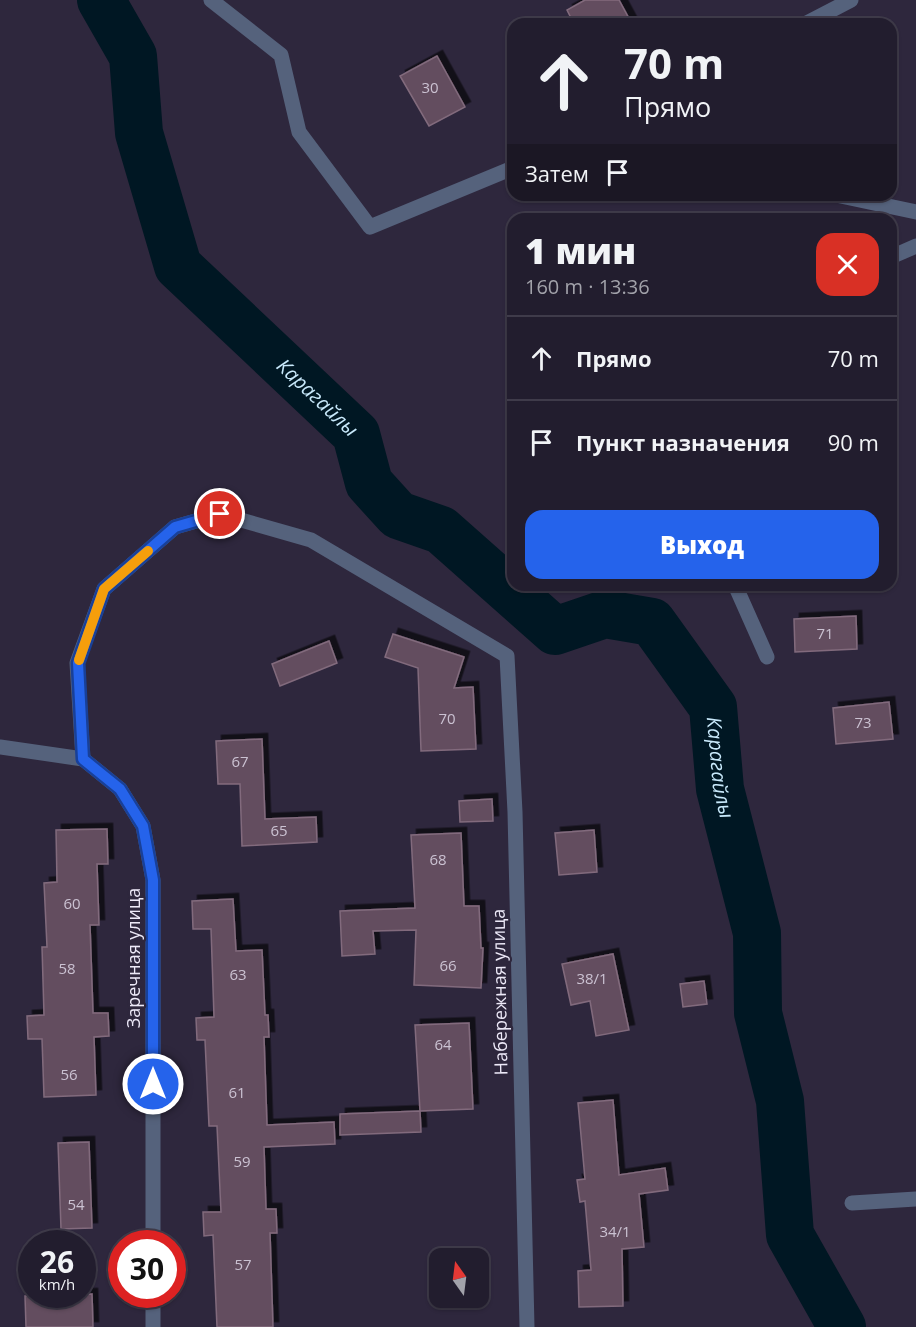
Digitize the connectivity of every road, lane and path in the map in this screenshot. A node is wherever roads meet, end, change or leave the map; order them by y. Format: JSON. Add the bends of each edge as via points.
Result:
{"nodes":[{"id":1,"x":211,"y":0,"type":"edge"},
{"id":2,"x":851,"y":0,"type":"edge"},
{"id":3,"x":816,"y":18,"type":"edge"},
{"id":4,"x":507,"y":170,"type":"edge"},
{"id":5,"x":864,"y":201,"type":"edge"},
{"id":6,"x":916,"y":212,"type":"edge"},
{"id":7,"x":916,"y":246,"type":"edge"},
{"id":8,"x":897,"y":254,"type":"edge"},
{"id":9,"x":738,"y":591,"type":"edge"},
{"id":10,"x":767,"y":657,"type":"dead end"},
{"id":11,"x":0,"y":747,"type":"edge"},
{"id":12,"x":83,"y":759,"type":"junction"},
{"id":13,"x":916,"y":1198,"type":"edge"},
{"id":14,"x":852,"y":1203,"type":"dead end"},
{"id":15,"x":153,"y":1230,"type":"edge"},
{"id":16,"x":153,"y":1308,"type":"edge"},
{"id":17,"x":153,"y":1327,"type":"edge"},
{"id":18,"x":527,"y":1327,"type":"edge"}],
"edges":[{"from":1,"to":4,"type":"street","via":[[281,55],[299,132],[370,227]]},
{"from":2,"to":3,"type":"street"},
{"from":5,"to":6,"type":"street"},
{"from":7,"to":8,"type":"street"},
{"from":9,"to":10,"type":"street"},
{"from":11,"to":12,"type":"street"},
{"from":12,"to":15,"type":"street","name":"Заречная улица","via":[[120,789],[143,826],[153,880]]},
{"from":12,"to":18,"type":"street","name":"Набережная улица","via":[[78,663],[104,589],[175,527],[220,514],[311,540],[507,656],[515,812]]},
{"from":13,"to":14,"type":"street"},
{"from":16,"to":17,"type":"street"}]}
